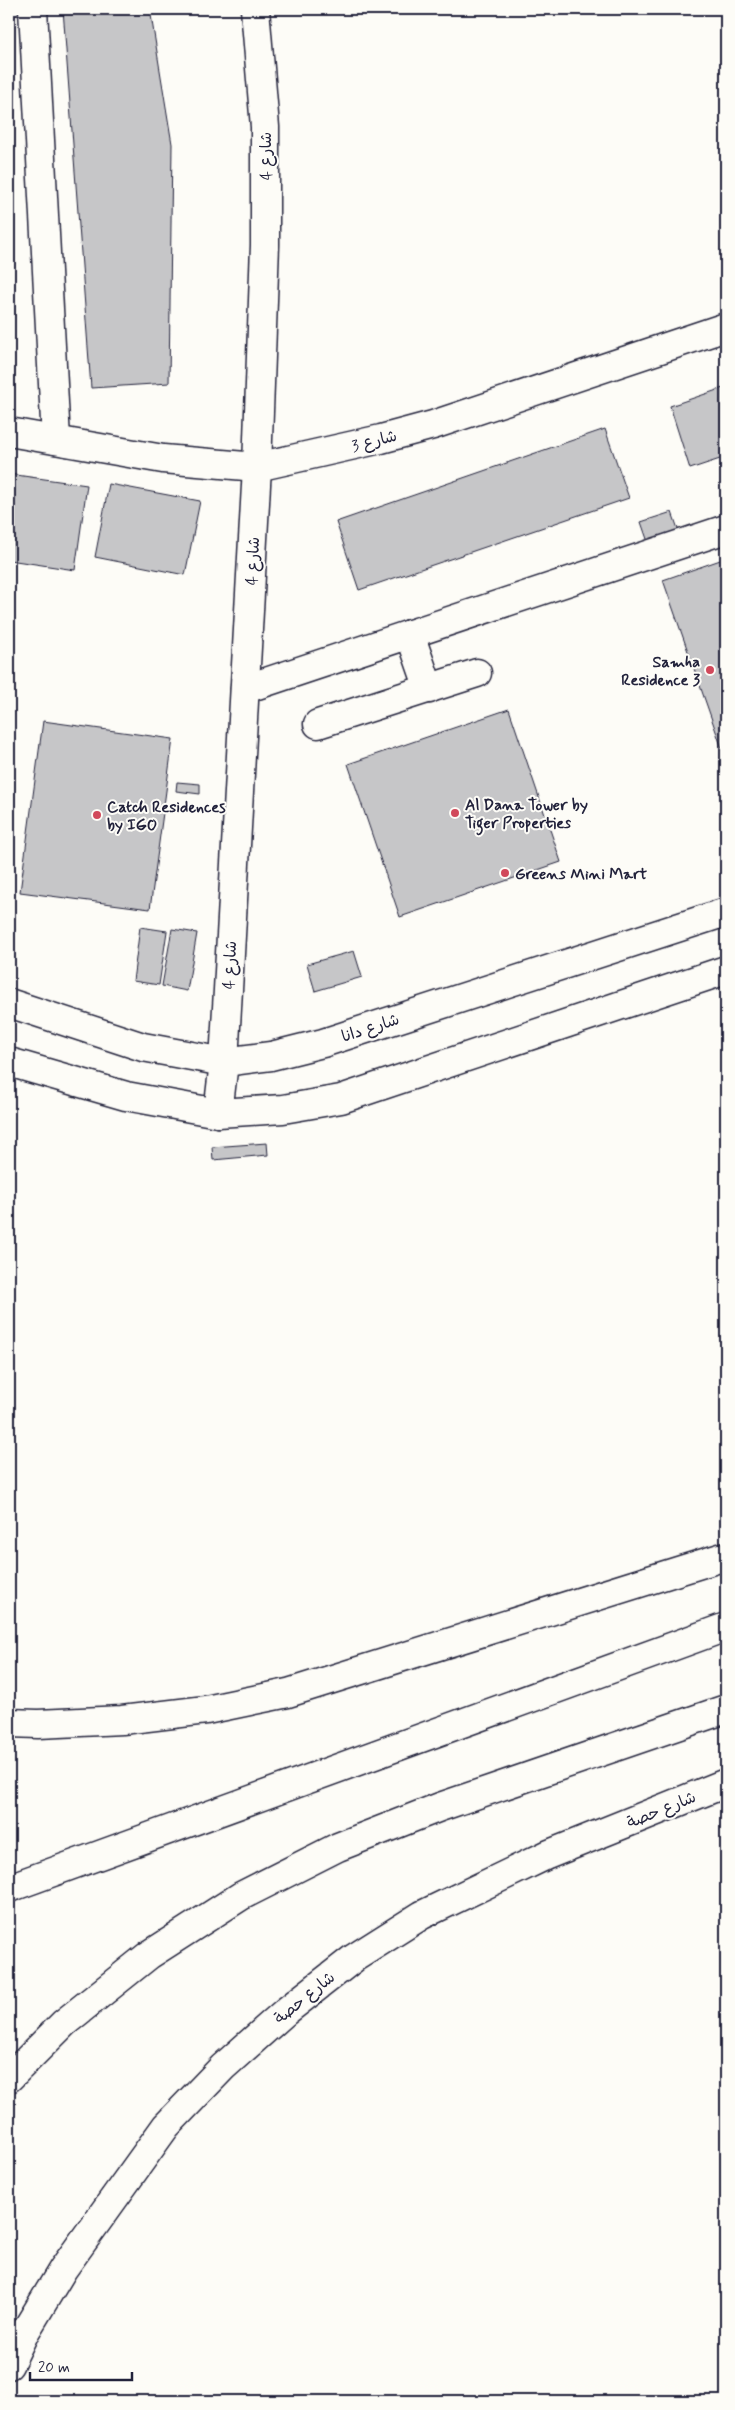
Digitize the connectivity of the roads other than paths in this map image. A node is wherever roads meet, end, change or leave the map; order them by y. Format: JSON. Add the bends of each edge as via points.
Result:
{"nodes":[{"id":1,"x":33,"y":9,"type":"edge"},
{"id":2,"x":254,"y":9,"type":"edge"},
{"id":3,"x":726,"y":327,"type":"edge"},
{"id":4,"x":9,"y":432,"type":"edge"},
{"id":5,"x":56,"y":440,"type":"junction"},
{"id":6,"x":257,"y":467,"type":"junction"},
{"id":7,"x":726,"y":529,"type":"edge"},
{"id":8,"x":410,"y":634,"type":"junction"},
{"id":9,"x":477,"y":673,"type":"dead end"},
{"id":10,"x":245,"y":689,"type":"junction"},
{"id":11,"x":429,"y":689,"type":"junction"},
{"id":12,"x":318,"y":724,"type":"dead end"},
{"id":13,"x":726,"y":912,"type":"edge"},
{"id":14,"x":726,"y":970,"type":"edge"},
{"id":15,"x":9,"y":1003,"type":"edge"},
{"id":16,"x":9,"y":1062,"type":"edge"},
{"id":17,"x":224,"y":1062,"type":"junction"},
{"id":18,"x":218,"y":1112,"type":"junction"},
{"id":19,"x":726,"y":1556,"type":"edge"},
{"id":20,"x":726,"y":1627,"type":"edge"},
{"id":21,"x":726,"y":1709,"type":"edge"},
{"id":22,"x":9,"y":1723,"type":"edge"},
{"id":23,"x":726,"y":1783,"type":"edge"},
{"id":24,"x":9,"y":1888,"type":"edge"},
{"id":25,"x":9,"y":2078,"type":"edge"},
{"id":26,"x":9,"y":2365,"type":"edge"}],
"edges":[{"from":1,"to":5,"type":"main road"},
{"from":2,"to":6,"type":"main road","name":"شارع 4","via":[[265,127],[265,245]]},
{"from":3,"to":6,"type":"main road","name":"شارع 3","via":[[433,425]]},
{"from":4,"to":5,"type":"main road","name":"شارع 3"},
{"from":5,"to":6,"type":"main road","name":"شارع 3","via":[[164,459]]},
{"from":6,"to":10,"type":"main road","name":"شارع 4"},
{"from":7,"to":8,"type":"main road"},
{"from":8,"to":10,"type":"main road"},
{"from":8,"to":11,"type":"main road"},
{"from":9,"to":11,"type":"main road"},
{"from":10,"to":17,"type":"main road","name":"شارع 4"},
{"from":11,"to":12,"type":"main road"},
{"from":13,"to":17,"type":"main road","name":"شارع دانا","via":[[323,1042],[271,1056]]},
{"from":14,"to":18,"type":"main road","via":[[341,1099],[283,1109]]},
{"from":15,"to":17,"type":"main road","name":"شارع دانا","via":[[143,1047]]},
{"from":16,"to":18,"type":"main road","via":[[126,1096]]},
{"from":17,"to":18,"type":"main road","name":"شارع 4"},
{"from":19,"to":22,"type":"main road","via":[[288,1693],[206,1710],[122,1720]]},
{"from":20,"to":24,"type":"main road"},
{"from":21,"to":25,"type":"main road","via":[[440,1807],[338,1846],[250,1891],[149,1955],[64,2023]]},
{"from":23,"to":26,"type":"main road","name":"شارع حصة","via":[[547,1855],[422,1915],[354,1958],[285,2012],[223,2067],[166,2126],[63,2269]]}]}
